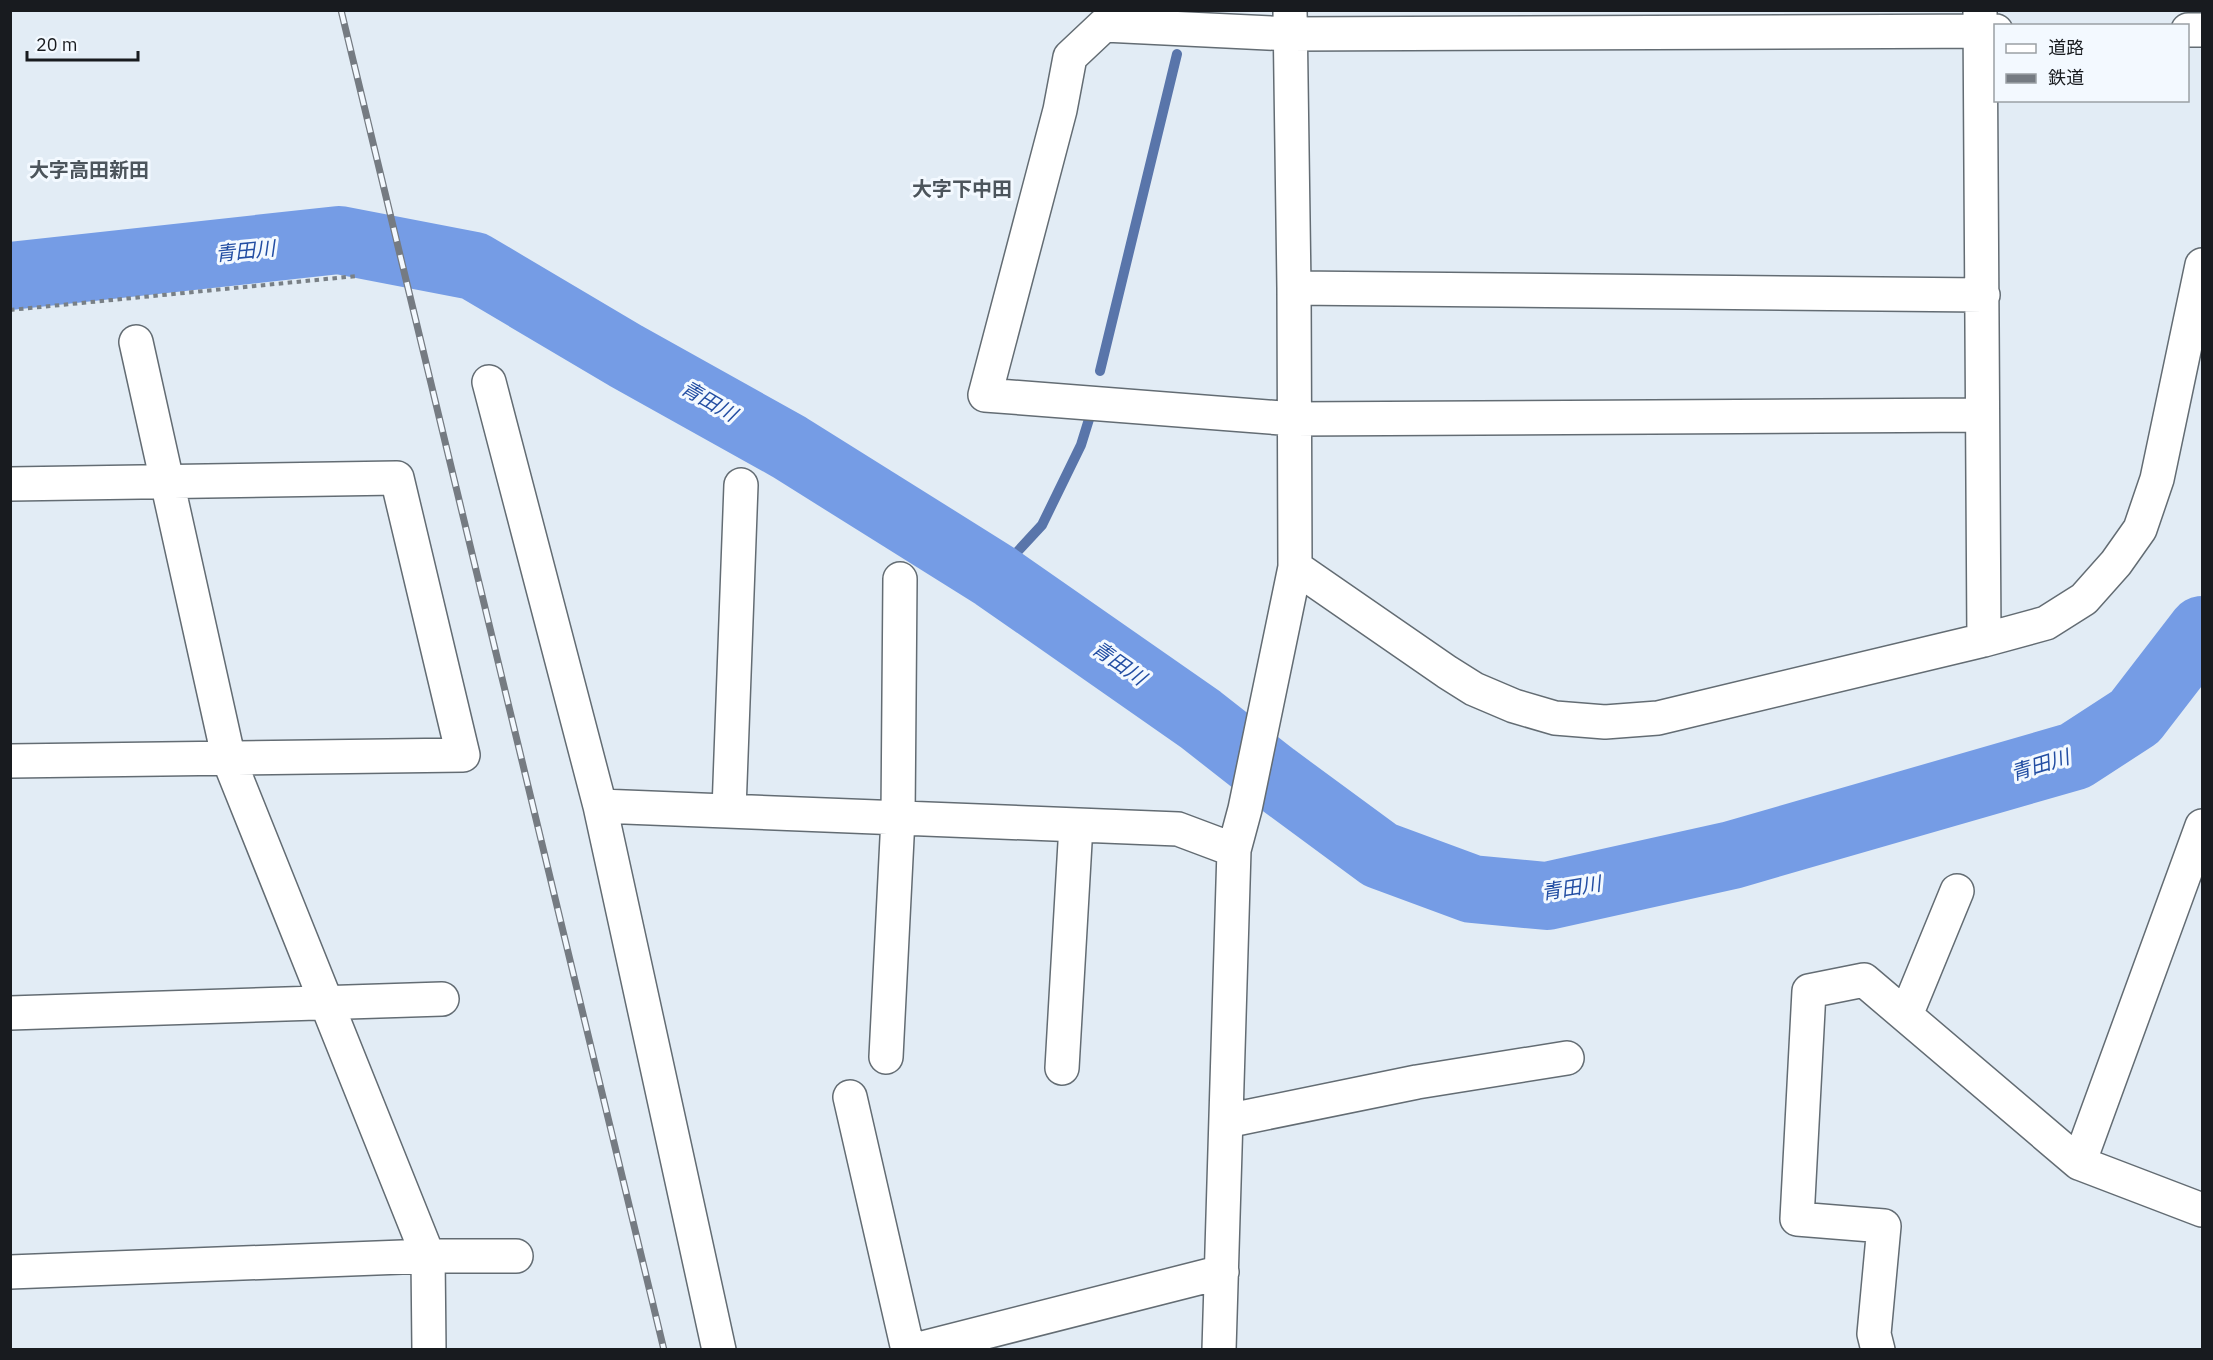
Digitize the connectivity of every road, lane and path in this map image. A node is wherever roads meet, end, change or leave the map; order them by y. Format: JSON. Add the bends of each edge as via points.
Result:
{"nodes":[{"id":1,"x":1290,"y":22,"type":"edge"},
{"id":2,"x":1985,"y":24,"type":"edge"},
{"id":3,"x":2202,"y":265,"type":"edge"},
{"id":4,"x":357,"y":276,"type":"dead end"},
{"id":5,"x":1294,"y":288,"type":"junction"},
{"id":6,"x":1983,"y":295,"type":"junction"},
{"id":7,"x":10,"y":310,"type":"edge"},
{"id":8,"x":136,"y":342,"type":"dead end"},
{"id":9,"x":489,"y":382,"type":"dead end"},
{"id":10,"x":1981,"y":415,"type":"junction"},
{"id":11,"x":1294,"y":419,"type":"junction"},
{"id":12,"x":169,"y":483,"type":"junction"},
{"id":13,"x":10,"y":484,"type":"edge"},
{"id":14,"x":741,"y":485,"type":"dead end"},
{"id":15,"x":1295,"y":567,"type":"junction"},
{"id":16,"x":900,"y":579,"type":"dead end"},
{"id":17,"x":1984,"y":640,"type":"junction"},
{"id":18,"x":229,"y":760,"type":"junction"},
{"id":19,"x":10,"y":761,"type":"edge"},
{"id":20,"x":600,"y":806,"type":"junction"},
{"id":21,"x":729,"y":810,"type":"junction"},
{"id":22,"x":898,"y":818,"type":"junction"},
{"id":23,"x":1076,"y":825,"type":"junction"},
{"id":24,"x":2202,"y":826,"type":"edge"},
{"id":25,"x":1234,"y":850,"type":"junction"},
{"id":26,"x":2194,"y":874,"type":"edge"},
{"id":27,"x":1957,"y":891,"type":"dead end"},
{"id":28,"x":442,"y":999,"type":"dead end"},
{"id":29,"x":327,"y":1002,"type":"junction"},
{"id":30,"x":10,"y":1013,"type":"edge"},
{"id":31,"x":1906,"y":1015,"type":"junction"},
{"id":32,"x":886,"y":1057,"type":"dead end"},
{"id":33,"x":1567,"y":1058,"type":"dead end"},
{"id":34,"x":1062,"y":1068,"type":"dead end"},
{"id":35,"x":850,"y":1096,"type":"dead end"},
{"id":36,"x":1226,"y":1121,"type":"junction"},
{"id":37,"x":2079,"y":1163,"type":"junction"},
{"id":38,"x":2202,"y":1210,"type":"edge"},
{"id":39,"x":428,"y":1256,"type":"junction"},
{"id":40,"x":516,"y":1256,"type":"dead end"},
{"id":41,"x":10,"y":1272,"type":"edge"},
{"id":42,"x":1222,"y":1272,"type":"junction"},
{"id":43,"x":429,"y":1350,"type":"edge"},
{"id":44,"x":719,"y":1350,"type":"edge"},
{"id":45,"x":908,"y":1350,"type":"edge"},
{"id":46,"x":915,"y":1350,"type":"edge"},
{"id":47,"x":1220,"y":1350,"type":"edge"},
{"id":48,"x":1878,"y":1350,"type":"edge"}],
"edges":[{"from":1,"to":2,"type":"street"},
{"from":1,"to":5,"type":"street"},
{"from":1,"to":11,"type":"street","via":[[1104,26],[1070,57],[1060,110],[985,395]]},
{"from":2,"to":6,"type":"street"},
{"from":3,"to":17,"type":"street","via":[[2157,479],[2140,529],[2084,599],[2046,623]]},
{"from":4,"to":7,"type":"path"},
{"from":5,"to":6,"type":"street"},
{"from":5,"to":11,"type":"street"},
{"from":6,"to":10,"type":"street"},
{"from":8,"to":12,"type":"street"},
{"from":9,"to":20,"type":"street"},
{"from":10,"to":11,"type":"street"},
{"from":10,"to":17,"type":"street"},
{"from":11,"to":15,"type":"street"},
{"from":12,"to":13,"type":"street"},
{"from":12,"to":18,"type":"street"},
{"from":12,"to":18,"type":"street","via":[[397,478],[463,755]]},
{"from":14,"to":21,"type":"street"},
{"from":15,"to":17,"type":"street","via":[[1474,689],[1555,718],[1605,722],[1658,718]]},
{"from":15,"to":25,"type":"street"},
{"from":16,"to":22,"type":"street"},
{"from":18,"to":19,"type":"street"},
{"from":18,"to":29,"type":"street"},
{"from":20,"to":21,"type":"street"},
{"from":20,"to":44,"type":"street"},
{"from":21,"to":22,"type":"street"},
{"from":22,"to":23,"type":"street"},
{"from":22,"to":32,"type":"street"},
{"from":23,"to":25,"type":"street","via":[[1178,829]]},
{"from":23,"to":34,"type":"street"},
{"from":24,"to":26,"type":"street"},
{"from":25,"to":36,"type":"street"},
{"from":26,"to":37,"type":"street"},
{"from":27,"to":31,"type":"street"},
{"from":28,"to":29,"type":"street"},
{"from":29,"to":30,"type":"street"},
{"from":29,"to":39,"type":"street"},
{"from":31,"to":37,"type":"street"},
{"from":31,"to":48,"type":"street","via":[[1864,980],[1809,991],[1797,1219],[1884,1226],[1874,1334]]},
{"from":33,"to":36,"type":"street","via":[[1418,1082]]},
{"from":35,"to":45,"type":"street"},
{"from":36,"to":42,"type":"street"},
{"from":37,"to":38,"type":"street"},
{"from":39,"to":40,"type":"street"},
{"from":39,"to":41,"type":"street"},
{"from":39,"to":43,"type":"street"},
{"from":42,"to":46,"type":"street"},
{"from":42,"to":47,"type":"street"}]}
